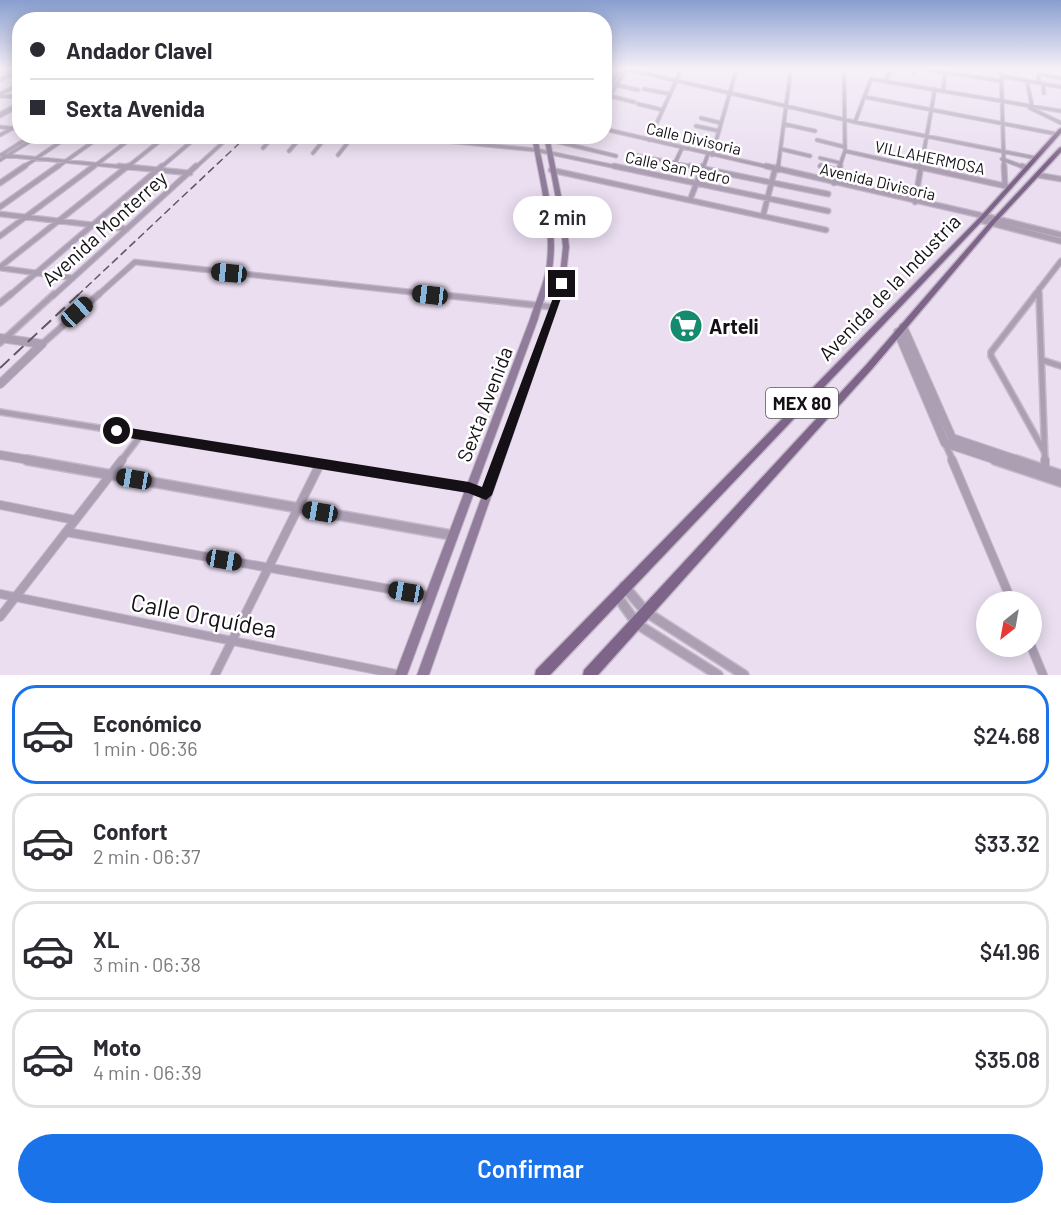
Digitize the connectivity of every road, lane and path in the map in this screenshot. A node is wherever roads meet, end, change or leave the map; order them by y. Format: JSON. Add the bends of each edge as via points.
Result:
{"nodes":[{"id":1,"x":624,"y":100,"type":"edge"},
{"id":2,"x":668,"y":100,"type":"edge"},
{"id":3,"x":728,"y":100,"type":"edge"},
{"id":4,"x":760,"y":100,"type":"edge"},
{"id":5,"x":787,"y":100,"type":"edge"},
{"id":6,"x":845,"y":100,"type":"edge"},
{"id":7,"x":864,"y":100,"type":"edge"},
{"id":8,"x":879,"y":100,"type":"edge"},
{"id":9,"x":933,"y":100,"type":"edge"},
{"id":10,"x":992,"y":100,"type":"edge"},
{"id":11,"x":1031,"y":100,"type":"edge"},
{"id":12,"x":1001,"y":101,"type":"junction"},
{"id":13,"x":786,"y":105,"type":"junction"},
{"id":14,"x":1023,"y":105,"type":"junction"},
{"id":15,"x":1032,"y":106,"type":"junction"},
{"id":16,"x":932,"y":109,"type":"junction"},
{"id":17,"x":663,"y":110,"type":"junction"},
{"id":18,"x":1061,"y":111,"type":"edge"},
{"id":19,"x":701,"y":118,"type":"dead end"},
{"id":20,"x":846,"y":120,"type":"junction"},
{"id":21,"x":855,"y":122,"type":"junction"},
{"id":22,"x":721,"y":123,"type":"junction"},
{"id":23,"x":1002,"y":123,"type":"junction"},
{"id":24,"x":1061,"y":123,"type":"edge"},
{"id":25,"x":784,"y":124,"type":"junction"},
{"id":26,"x":696,"y":126,"type":"dead end"},
{"id":27,"x":0,"y":128,"type":"edge"},
{"id":28,"x":12,"y":129,"type":"joint"},
{"id":29,"x":612,"y":131,"type":"edge"},
{"id":30,"x":718,"y":131,"type":"junction"},
{"id":31,"x":815,"y":131,"type":"dead end"},
{"id":32,"x":1059,"y":132,"type":"edge"},
{"id":33,"x":0,"y":135,"type":"edge"},
{"id":34,"x":927,"y":136,"type":"junction"},
{"id":35,"x":649,"y":140,"type":"junction"},
{"id":36,"x":817,"y":140,"type":"dead end"},
{"id":37,"x":18,"y":144,"type":"edge"},
{"id":38,"x":25,"y":144,"type":"edge"},
{"id":39,"x":57,"y":144,"type":"edge"},
{"id":40,"x":90,"y":144,"type":"edge"},
{"id":41,"x":123,"y":144,"type":"edge"},
{"id":42,"x":156,"y":144,"type":"edge"},
{"id":43,"x":189,"y":144,"type":"edge"},
{"id":44,"x":221,"y":144,"type":"edge"},
{"id":45,"x":267,"y":144,"type":"edge"},
{"id":46,"x":295,"y":144,"type":"edge"},
{"id":47,"x":320,"y":144,"type":"edge"},
{"id":48,"x":347,"y":144,"type":"edge"},
{"id":49,"x":476,"y":144,"type":"edge"},
{"id":50,"x":535,"y":144,"type":"edge"},
{"id":51,"x":547,"y":144,"type":"edge"},
{"id":52,"x":569,"y":144,"type":"edge"},
{"id":53,"x":263,"y":148,"type":"dead end"},
{"id":54,"x":682,"y":148,"type":"junction"},
{"id":55,"x":1061,"y":148,"type":"edge"},
{"id":56,"x":781,"y":149,"type":"junction"},
{"id":57,"x":845,"y":149,"type":"junction"},
{"id":58,"x":536,"y":150,"type":"junction"},
{"id":59,"x":289,"y":151,"type":"dead end"},
{"id":60,"x":1002,"y":151,"type":"junction"},
{"id":61,"x":548,"y":152,"type":"junction"},
{"id":62,"x":313,"y":153,"type":"dead end"},
{"id":63,"x":710,"y":154,"type":"junction"},
{"id":64,"x":1,"y":155,"type":"edge"},
{"id":65,"x":8,"y":155,"type":"junction"},
{"id":66,"x":338,"y":155,"type":"dead end"},
{"id":67,"x":635,"y":155,"type":"dead end"},
{"id":68,"x":616,"y":156,"type":"dead end"},
{"id":69,"x":810,"y":156,"type":"dead end"},
{"id":70,"x":37,"y":158,"type":"junction"},
{"id":71,"x":820,"y":158,"type":"dead end"},
{"id":72,"x":1036,"y":158,"type":"junction"},
{"id":73,"x":1002,"y":159,"type":"junction"},
{"id":74,"x":0,"y":160,"type":"edge"},
{"id":75,"x":66,"y":161,"type":"junction"},
{"id":76,"x":675,"y":163,"type":"junction"},
{"id":77,"x":841,"y":163,"type":"junction"},
{"id":78,"x":97,"y":164,"type":"junction"},
{"id":79,"x":820,"y":166,"type":"dead end"},
{"id":80,"x":1045,"y":166,"type":"junction"},
{"id":81,"x":128,"y":167,"type":"junction"},
{"id":82,"x":921,"y":167,"type":"junction"},
{"id":83,"x":1027,"y":168,"type":"junction"},
{"id":84,"x":702,"y":169,"type":"junction"},
{"id":85,"x":158,"y":170,"type":"junction"},
{"id":86,"x":551,"y":170,"type":"junction"},
{"id":87,"x":777,"y":170,"type":"junction"},
{"id":88,"x":838,"y":171,"type":"junction"},
{"id":89,"x":190,"y":173,"type":"junction"},
{"id":90,"x":1037,"y":174,"type":"junction"},
{"id":91,"x":1061,"y":179,"type":"edge"},
{"id":92,"x":0,"y":183,"type":"edge"},
{"id":93,"x":696,"y":183,"type":"junction"},
{"id":94,"x":772,"y":183,"type":"junction"},
{"id":95,"x":834,"y":183,"type":"junction"},
{"id":96,"x":1007,"y":186,"type":"junction"},
{"id":97,"x":828,"y":194,"type":"dead end"},
{"id":98,"x":768,"y":198,"type":"junction"},
{"id":99,"x":690,"y":200,"type":"junction"},
{"id":100,"x":915,"y":202,"type":"junction"},
{"id":101,"x":0,"y":207,"type":"edge"},
{"id":102,"x":828,"y":211,"type":"dead end"},
{"id":103,"x":0,"y":214,"type":"edge"},
{"id":104,"x":763,"y":216,"type":"junction"},
{"id":105,"x":26,"y":217,"type":"junction"},
{"id":106,"x":979,"y":217,"type":"junction"},
{"id":107,"x":59,"y":221,"type":"junction"},
{"id":108,"x":993,"y":222,"type":"junction"},
{"id":109,"x":93,"y":225,"type":"junction"},
{"id":110,"x":128,"y":229,"type":"junction"},
{"id":111,"x":826,"y":230,"type":"dead end"},
{"id":112,"x":1061,"y":235,"type":"edge"},
{"id":113,"x":0,"y":236,"type":"edge"},
{"id":114,"x":1061,"y":242,"type":"edge"},
{"id":115,"x":1061,"y":261,"type":"edge"},
{"id":116,"x":0,"y":268,"type":"edge"},
{"id":117,"x":35,"y":273,"type":"junction"},
{"id":118,"x":73,"y":278,"type":"junction"},
{"id":119,"x":1039,"y":290,"type":"junction"},
{"id":120,"x":0,"y":303,"type":"edge"},
{"id":121,"x":538,"y":307,"type":"junction"},
{"id":122,"x":553,"y":307,"type":"junction"},
{"id":123,"x":900,"y":330,"type":"junction"},
{"id":124,"x":2,"y":340,"type":"edge"},
{"id":125,"x":42,"y":344,"type":"junction"},
{"id":126,"x":1042,"y":360,"type":"junction"},
{"id":127,"x":1061,"y":366,"type":"edge"},
{"id":128,"x":0,"y":384,"type":"edge"},
{"id":129,"x":0,"y":412,"type":"edge"},
{"id":130,"x":141,"y":435,"type":"junction"},
{"id":131,"x":948,"y":441,"type":"junction"},
{"id":132,"x":1044,"y":451,"type":"junction"},
{"id":133,"x":0,"y":455,"type":"edge"},
{"id":134,"x":320,"y":464,"type":"junction"},
{"id":135,"x":1045,"y":470,"type":"junction"},
{"id":136,"x":110,"y":475,"type":"junction"},
{"id":137,"x":1059,"y":478,"type":"edge"},
{"id":138,"x":469,"y":488,"type":"junction"},
{"id":139,"x":486,"y":495,"type":"junction"},
{"id":140,"x":0,"y":505,"type":"edge"},
{"id":141,"x":298,"y":508,"type":"junction"},
{"id":142,"x":75,"y":520,"type":"junction"},
{"id":143,"x":66,"y":532,"type":"junction"},
{"id":144,"x":451,"y":535,"type":"junction"},
{"id":145,"x":269,"y":568,"type":"junction"},
{"id":146,"x":624,"y":586,"type":"junction"},
{"id":147,"x":1008,"y":591,"type":"edge"},
{"id":148,"x":0,"y":594,"type":"edge"},
{"id":149,"x":429,"y":596,"type":"junction"},
{"id":150,"x":617,"y":596,"type":"junction"},
{"id":151,"x":16,"y":597,"type":"junction"},
{"id":152,"x":646,"y":612,"type":"junction"},
{"id":153,"x":0,"y":617,"type":"edge"},
{"id":154,"x":637,"y":624,"type":"junction"},
{"id":155,"x":232,"y":641,"type":"junction"},
{"id":156,"x":1036,"y":657,"type":"edge"},
{"id":157,"x":215,"y":675,"type":"edge"},
{"id":158,"x":401,"y":675,"type":"edge"},
{"id":159,"x":423,"y":675,"type":"edge"},
{"id":160,"x":542,"y":675,"type":"edge"},
{"id":161,"x":589,"y":675,"type":"edge"},
{"id":162,"x":718,"y":675,"type":"edge"},
{"id":163,"x":744,"y":675,"type":"edge"},
{"id":164,"x":1043,"y":675,"type":"edge"}],
"edges":[{"from":1,"to":17,"type":"street"},
{"from":2,"to":17,"type":"street"},
{"from":3,"to":22,"type":"street"},
{"from":4,"to":13,"type":"street"},
{"from":5,"to":13,"type":"street"},
{"from":6,"to":20,"type":"street"},
{"from":7,"to":21,"type":"street"},
{"from":8,"to":16,"type":"street"},
{"from":9,"to":16,"type":"street"},
{"from":10,"to":12,"type":"street"},
{"from":11,"to":15,"type":"street"},
{"from":12,"to":14,"type":"street"},
{"from":12,"to":23,"type":"street"},
{"from":13,"to":20,"type":"street"},
{"from":13,"to":25,"type":"street"},
{"from":14,"to":15,"type":"street"},
{"from":14,"to":24,"type":"street"},
{"from":15,"to":18,"type":"street"},
{"from":16,"to":23,"type":"street"},
{"from":16,"to":34,"type":"street"},
{"from":17,"to":35,"type":"street"},
{"from":19,"to":22,"type":"street"},
{"from":20,"to":21,"type":"street"},
{"from":20,"to":57,"type":"street"},
{"from":21,"to":34,"type":"street"},
{"from":22,"to":30,"type":"street"},
{"from":23,"to":32,"type":"street"},
{"from":23,"to":60,"type":"street"},
{"from":25,"to":31,"type":"street"},
{"from":25,"to":56,"type":"street"},
{"from":26,"to":30,"type":"street"},
{"from":27,"to":28,"type":"street"},
{"from":28,"to":33,"type":"street"},
{"from":29,"to":35,"type":"street","name":"Calle Divisoria"},
{"from":30,"to":63,"type":"street"},
{"from":32,"to":72,"type":"main road","name":"Avenida de la Industria","number":"MEX 80"},
{"from":34,"to":60,"type":"street"},
{"from":34,"to":82,"type":"street"},
{"from":35,"to":54,"type":"street","name":"Calle Divisoria"},
{"from":36,"to":57,"type":"street"},
{"from":37,"to":64,"type":"street"},
{"from":38,"to":65,"type":"street"},
{"from":39,"to":70,"type":"street"},
{"from":40,"to":75,"type":"street"},
{"from":41,"to":78,"type":"street"},
{"from":42,"to":81,"type":"street"},
{"from":43,"to":85,"type":"street"},
{"from":44,"to":89,"type":"street","name":"Avenida Monterrey"},
{"from":45,"to":53,"type":"street"},
{"from":46,"to":59,"type":"street"},
{"from":47,"to":62,"type":"street"},
{"from":48,"to":66,"type":"street"},
{"from":49,"to":58,"type":"street","name":"Calle San Pedro"},
{"from":50,"to":58,"type":"main road","name":"Sexta Avenida"},
{"from":51,"to":61,"type":"main road","name":"Sexta Avenida"},
{"from":52,"to":68,"type":"street"},
{"from":54,"to":63,"type":"street","name":"Calle Divisoria"},
{"from":54,"to":76,"type":"street"},
{"from":55,"to":80,"type":"main road","name":"Avenida de la Industria","number":"MEX 80"},
{"from":56,"to":69,"type":"street"},
{"from":56,"to":87,"type":"street"},
{"from":57,"to":77,"type":"street"},
{"from":57,"to":82,"type":"street","name":"VILLAHERMOSA"},
{"from":58,"to":61,"type":"street","name":"Calle San Pedro"},
{"from":58,"to":121,"type":"main road","name":"Sexta Avenida","via":[[550,221],[549,271]]},
{"from":60,"to":72,"type":"street"},
{"from":60,"to":73,"type":"street"},
{"from":61,"to":86,"type":"main road","name":"Sexta Avenida"},
{"from":61,"to":93,"type":"street","name":"Calle San Pedro"},
{"from":63,"to":84,"type":"street"},
{"from":63,"to":87,"type":"street","name":"Calle Divisoria"},
{"from":64,"to":65,"type":"street"},
{"from":65,"to":70,"type":"street"},
{"from":65,"to":74,"type":"street"},
{"from":67,"to":76,"type":"street"},
{"from":70,"to":75,"type":"street"},
{"from":70,"to":92,"type":"street"},
{"from":71,"to":77,"type":"street"},
{"from":72,"to":80,"type":"main road"},
{"from":72,"to":83,"type":"main road","name":"Avenida de la Industria","number":"MEX 80"},
{"from":73,"to":83,"type":"street"},
{"from":73,"to":96,"type":"street"},
{"from":75,"to":78,"type":"street"},
{"from":75,"to":101,"type":"street"},
{"from":76,"to":84,"type":"street"},
{"from":77,"to":88,"type":"street"},
{"from":78,"to":81,"type":"street"},
{"from":78,"to":105,"type":"street"},
{"from":79,"to":88,"type":"street"},
{"from":80,"to":90,"type":"main road","name":"Avenida de la Industria","number":"MEX 80"},
{"from":81,"to":85,"type":"street"},
{"from":81,"to":107,"type":"street"},
{"from":82,"to":96,"type":"street","name":"VILLAHERMOSA"},
{"from":82,"to":100,"type":"street"},
{"from":83,"to":96,"type":"main road","name":"Avenida de la Industria","number":"MEX 80"},
{"from":84,"to":93,"type":"street"},
{"from":84,"to":94,"type":"street"},
{"from":85,"to":89,"type":"street"},
{"from":85,"to":109,"type":"street"},
{"from":86,"to":99,"type":"street"},
{"from":86,"to":122,"type":"main road","name":"Sexta Avenida","via":[[566,247],[562,284]]},
{"from":87,"to":94,"type":"street"},
{"from":87,"to":95,"type":"street","name":"Avenida Divisoria"},
{"from":88,"to":95,"type":"street"},
{"from":89,"to":110,"type":"street","name":"Avenida Monterrey"},
{"from":90,"to":91,"type":"street"},
{"from":90,"to":108,"type":"main road","name":"Avenida de la Industria","number":"MEX 80"},
{"from":93,"to":98,"type":"street","name":"Calle San Pedro"},
{"from":93,"to":99,"type":"street"},
{"from":94,"to":97,"type":"street"},
{"from":94,"to":98,"type":"street"},
{"from":95,"to":100,"type":"street","name":"Avenida Divisoria"},
{"from":96,"to":106,"type":"main road","name":"Avenida de la Industria","number":"MEX 80"},
{"from":98,"to":102,"type":"street","name":"Calle San Pedro"},
{"from":98,"to":104,"type":"street"},
{"from":99,"to":104,"type":"street"},
{"from":100,"to":106,"type":"street","name":"Avenida Divisoria"},
{"from":103,"to":105,"type":"street"},
{"from":104,"to":111,"type":"street"},
{"from":105,"to":107,"type":"street"},
{"from":105,"to":113,"type":"street"},
{"from":106,"to":108,"type":"street"},
{"from":106,"to":146,"type":"main road","name":"Avenida de la Industria","number":"MEX 80"},
{"from":107,"to":109,"type":"street"},
{"from":107,"to":116,"type":"street"},
{"from":108,"to":112,"type":"street"},
{"from":108,"to":114,"type":"street"},
{"from":108,"to":123,"type":"main road","name":"Avenida de la Industria","number":"MEX 80"},
{"from":109,"to":110,"type":"street"},
{"from":109,"to":117,"type":"street"},
{"from":110,"to":118,"type":"street","name":"Avenida Monterrey"},
{"from":115,"to":119,"type":"street"},
{"from":116,"to":117,"type":"street"},
{"from":117,"to":118,"type":"street"},
{"from":117,"to":120,"type":"street"},
{"from":118,"to":124,"type":"street","name":"Avenida Monterrey"},
{"from":119,"to":126,"type":"street"},
{"from":119,"to":132,"type":"street","via":[[991,356]]},
{"from":121,"to":122,"type":"street"},
{"from":121,"to":125,"type":"street","via":[[135,262]]},
{"from":121,"to":138,"type":"main road","name":"Sexta Avenida"},
{"from":122,"to":139,"type":"main road","name":"Sexta Avenida"},
{"from":123,"to":131,"type":"street"},
{"from":123,"to":152,"type":"main road","name":"Avenida de la Industria","number":"MEX 80"},
{"from":124,"to":125,"type":"street"},
{"from":125,"to":128,"type":"street"},
{"from":126,"to":127,"type":"street"},
{"from":126,"to":132,"type":"street"},
{"from":129,"to":130,"type":"street"},
{"from":130,"to":134,"type":"street"},
{"from":130,"to":136,"type":"street"},
{"from":131,"to":135,"type":"street"},
{"from":131,"to":137,"type":"street"},
{"from":131,"to":147,"type":"street"},
{"from":132,"to":135,"type":"street"},
{"from":133,"to":136,"type":"street"},
{"from":134,"to":138,"type":"street"},
{"from":134,"to":141,"type":"street"},
{"from":135,"to":137,"type":"street"},
{"from":136,"to":141,"type":"street"},
{"from":136,"to":142,"type":"street"},
{"from":138,"to":139,"type":"street"},
{"from":138,"to":144,"type":"main road","name":"Sexta Avenida"},
{"from":139,"to":159,"type":"main road","name":"Sexta Avenida"},
{"from":140,"to":142,"type":"street"},
{"from":141,"to":144,"type":"street"},
{"from":141,"to":145,"type":"street"},
{"from":142,"to":143,"type":"street"},
{"from":143,"to":145,"type":"street"},
{"from":143,"to":151,"type":"street"},
{"from":144,"to":149,"type":"main road","name":"Sexta Avenida"},
{"from":145,"to":149,"type":"street"},
{"from":145,"to":155,"type":"street"},
{"from":146,"to":150,"type":"main road","name":"Avenida de la Industria","number":"MEX 80"},
{"from":146,"to":152,"type":"street"},
{"from":148,"to":151,"type":"street","name":"Calle Orquídea"},
{"from":149,"to":158,"type":"main road","name":"Sexta Avenida"},
{"from":150,"to":154,"type":"street"},
{"from":150,"to":160,"type":"main road","name":"Avenida de la Industria","number":"MEX 80"},
{"from":151,"to":153,"type":"street"},
{"from":151,"to":155,"type":"street","name":"Calle Orquídea"},
{"from":152,"to":154,"type":"main road","name":"Avenida de la Industria","number":"MEX 80"},
{"from":152,"to":163,"type":"street"},
{"from":154,"to":161,"type":"main road","name":"Avenida de la Industria","number":"MEX 80"},
{"from":154,"to":162,"type":"street"},
{"from":155,"to":157,"type":"street"},
{"from":155,"to":158,"type":"street","name":"Calle Orquídea"},
{"from":156,"to":164,"type":"street"}]}
